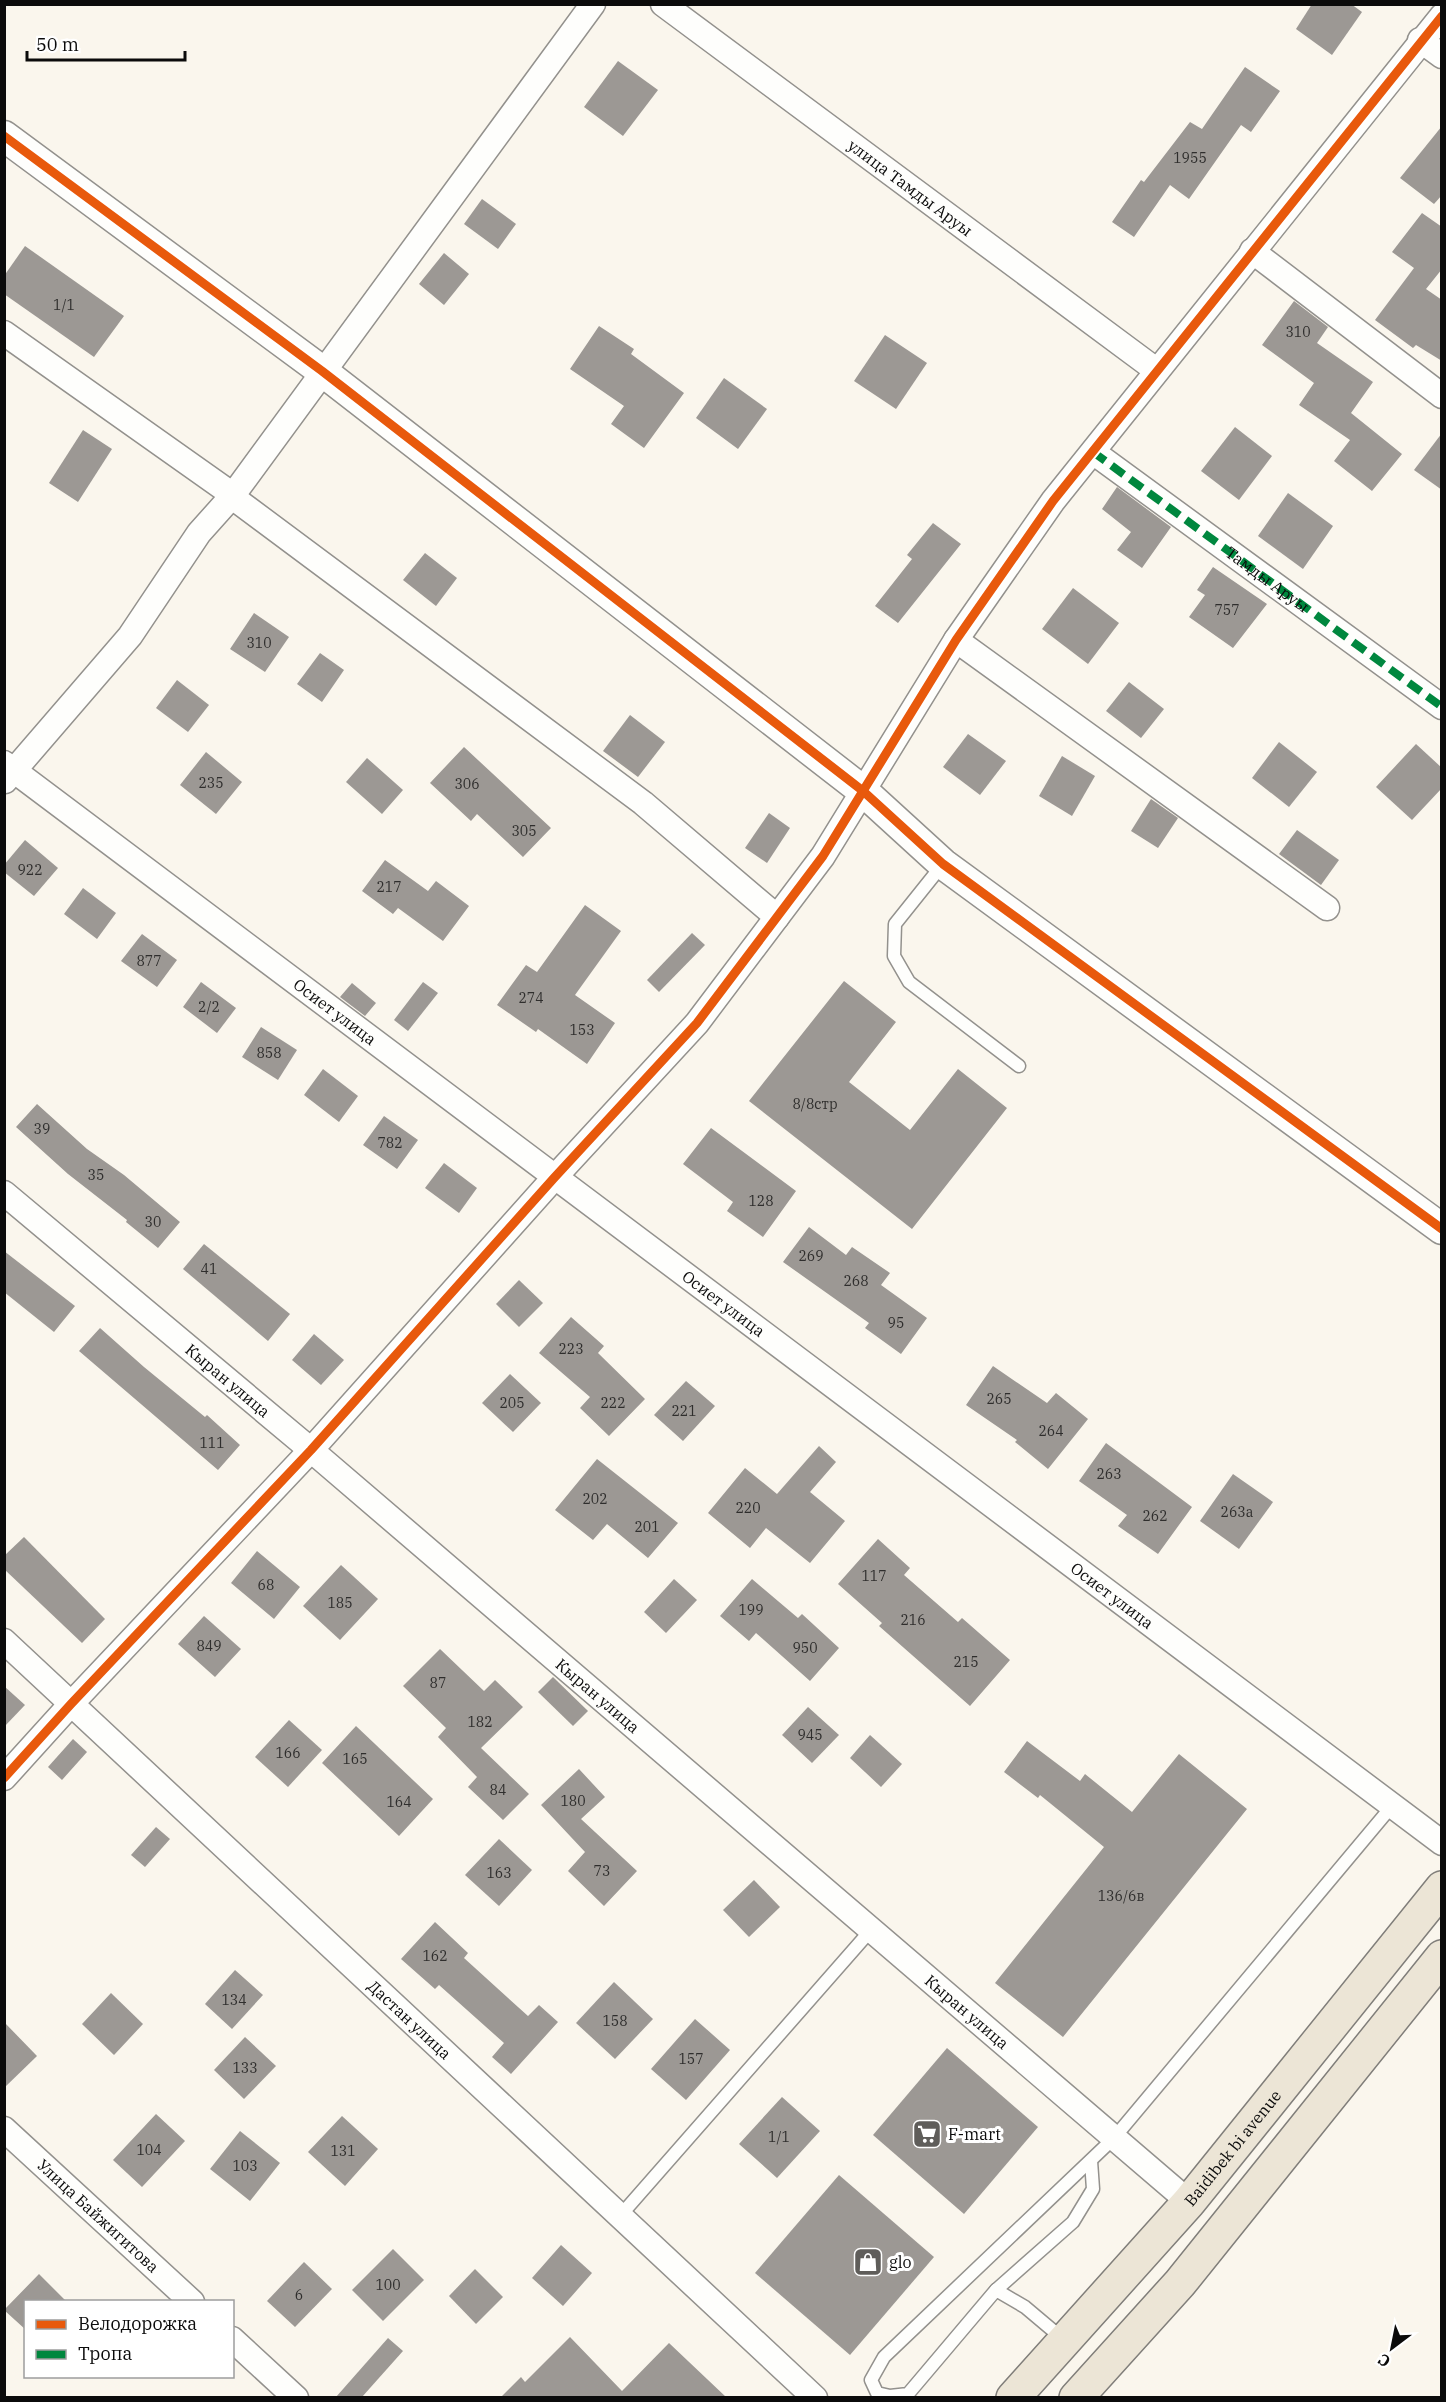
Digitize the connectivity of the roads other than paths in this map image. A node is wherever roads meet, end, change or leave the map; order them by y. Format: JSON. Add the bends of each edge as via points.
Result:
{"nodes":[{"id":1,"x":593,"y":4,"type":"edge"},
{"id":2,"x":663,"y":4,"type":"edge"},
{"id":3,"x":1442,"y":16,"type":"edge"},
{"id":4,"x":1420,"y":40,"type":"junction"},
{"id":5,"x":1442,"y":56,"type":"edge"},
{"id":6,"x":4,"y":136,"type":"edge"},
{"id":7,"x":1252,"y":250,"type":"junction"},
{"id":8,"x":4,"y":333,"type":"edge"},
{"id":9,"x":1156,"y":370,"type":"junction"},
{"id":10,"x":322,"y":371,"type":"junction"},
{"id":11,"x":1442,"y":396,"type":"edge"},
{"id":12,"x":1094,"y":452,"type":"junction"},
{"id":13,"x":232,"y":496,"type":"junction"},
{"id":14,"x":956,"y":640,"type":"junction"},
{"id":15,"x":1442,"y":707,"type":"edge"},
{"id":16,"x":8,"y":772,"type":"edge"},
{"id":17,"x":863,"y":790,"type":"junction"},
{"id":18,"x":943,"y":864,"type":"junction"},
{"id":19,"x":1327,"y":908,"type":"dead end"},
{"id":20,"x":777,"y":917,"type":"junction"},
{"id":21,"x":1019,"y":1066,"type":"dead end"},
{"id":22,"x":554,"y":1178,"type":"junction"},
{"id":23,"x":4,"y":1193,"type":"edge"},
{"id":24,"x":1442,"y":1230,"type":"edge"},
{"id":25,"x":311,"y":1450,"type":"junction"},
{"id":26,"x":4,"y":1641,"type":"edge"},
{"id":27,"x":71,"y":1704,"type":"junction"},
{"id":28,"x":4,"y":1778,"type":"edge"},
{"id":29,"x":1392,"y":1806,"type":"junction"},
{"id":30,"x":1442,"y":1843,"type":"edge"},
{"id":31,"x":1442,"y":1888,"type":"edge"},
{"id":32,"x":871,"y":1930,"type":"junction"},
{"id":33,"x":1438,"y":1968,"type":"edge"},
{"id":34,"x":4,"y":2129,"type":"edge"},
{"id":35,"x":1114,"y":2138,"type":"junction"},
{"id":36,"x":1091,"y":2161,"type":"junction"},
{"id":37,"x":1189,"y":2202,"type":"junction"},
{"id":38,"x":620,"y":2216,"type":"junction"},
{"id":39,"x":996,"y":2290,"type":"junction"},
{"id":40,"x":191,"y":2300,"type":"edge"},
{"id":41,"x":1064,"y":2340,"type":"junction"},
{"id":42,"x":234,"y":2341,"type":"edge"},
{"id":43,"x":875,"y":2395,"type":"edge"},
{"id":44,"x":296,"y":2397,"type":"edge"},
{"id":45,"x":814,"y":2397,"type":"edge"},
{"id":46,"x":1012,"y":2397,"type":"edge"},
{"id":47,"x":1076,"y":2397,"type":"edge"}],
"edges":[{"from":1,"to":10,"type":"street"},
{"from":2,"to":9,"type":"street","name":"улица Тамды Аруы"},
{"from":3,"to":4,"type":"street"},
{"from":4,"to":5,"type":"street"},
{"from":4,"to":7,"type":"street"},
{"from":6,"to":10,"type":"street"},
{"from":7,"to":9,"type":"street"},
{"from":7,"to":11,"type":"street"},
{"from":8,"to":13,"type":"street"},
{"from":9,"to":12,"type":"street"},
{"from":10,"to":13,"type":"street"},
{"from":10,"to":17,"type":"street"},
{"from":12,"to":14,"type":"street","via":[[1053,501]]},
{"from":12,"to":15,"type":"street","name":"Тамды Аруы"},
{"from":13,"to":16,"type":"street","via":[[199,533],[130,636]]},
{"from":13,"to":20,"type":"street","via":[[644,803]]},
{"from":14,"to":17,"type":"street"},
{"from":14,"to":19,"type":"street"},
{"from":16,"to":22,"type":"street","name":"Осиет улица"},
{"from":17,"to":18,"type":"street"},
{"from":17,"to":20,"type":"street","via":[[823,856]]},
{"from":18,"to":21,"type":"lane","via":[[895,924],[894,956],[909,982]]},
{"from":18,"to":24,"type":"street"},
{"from":20,"to":22,"type":"street","via":[[697,1023]]},
{"from":22,"to":25,"type":"street"},
{"from":22,"to":29,"type":"street","name":"Осиет улица"},
{"from":23,"to":25,"type":"street","name":"Кыран улица"},
{"from":25,"to":27,"type":"street"},
{"from":25,"to":32,"type":"street","name":"Кыран улица"},
{"from":26,"to":27,"type":"street","name":"Дастан улица"},
{"from":27,"to":28,"type":"street"},
{"from":27,"to":38,"type":"street","name":"Дастан улица"},
{"from":29,"to":30,"type":"street","name":"Осиет улица"},
{"from":29,"to":35,"type":"lane"},
{"from":31,"to":37,"type":"main road","name":"Baidibek bi avenue"},
{"from":32,"to":35,"type":"street","name":"Кыран улица"},
{"from":32,"to":38,"type":"lane"},
{"from":33,"to":47,"type":"main road","via":[[1180,2283]]},
{"from":34,"to":40,"type":"street","name":"Улица Байжигитова"},
{"from":35,"to":36,"type":"lane"},
{"from":35,"to":37,"type":"street","name":"Кыран улица"},
{"from":36,"to":39,"type":"lane","via":[[1093,2189],[1073,2222]]},
{"from":36,"to":43,"type":"lane","via":[[884,2357],[871,2380]]},
{"from":37,"to":41,"type":"main road","name":"Baidibek bi avenue"},
{"from":38,"to":45,"type":"street","name":"Дастан улица"},
{"from":39,"to":41,"type":"lane","via":[[1025,2307]]},
{"from":39,"to":43,"type":"lane","via":[[908,2394]]},
{"from":41,"to":46,"type":"main road","name":"Baidibek bi avenue"},
{"from":42,"to":44,"type":"street"}]}
